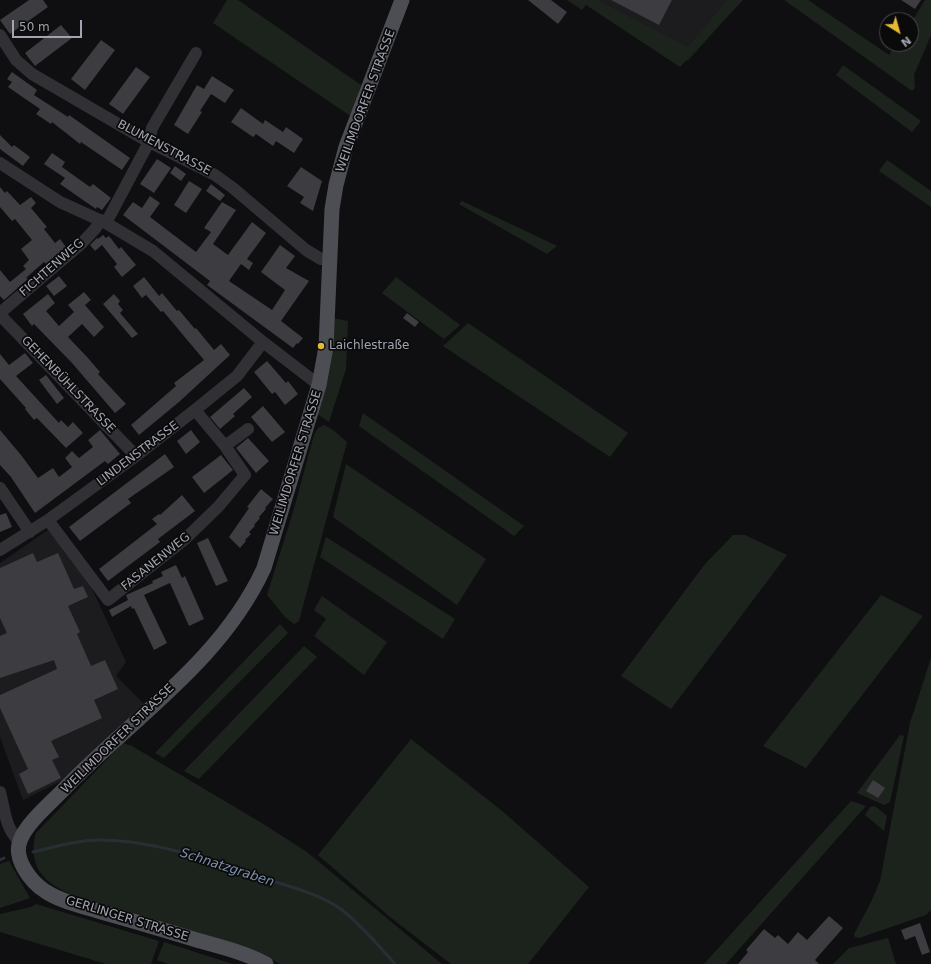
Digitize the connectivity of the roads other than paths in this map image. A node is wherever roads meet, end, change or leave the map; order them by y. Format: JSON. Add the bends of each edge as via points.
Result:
{"nodes":[{"id":1,"x":402,"y":0,"type":"edge"},
{"id":2,"x":0,"y":35,"type":"edge"},
{"id":3,"x":196,"y":53,"type":"dead end"},
{"id":4,"x":149,"y":142,"type":"junction"},
{"id":5,"x":0,"y":162,"type":"edge"},
{"id":6,"x":104,"y":222,"type":"junction"},
{"id":7,"x":330,"y":259,"type":"junction"},
{"id":8,"x":0,"y":314,"type":"edge"},
{"id":9,"x":263,"y":342,"type":"junction"},
{"id":10,"x":319,"y":385,"type":"junction"},
{"id":11,"x":195,"y":410,"type":"junction"},
{"id":12,"x":248,"y":429,"type":"dead end"},
{"id":13,"x":225,"y":446,"type":"junction"},
{"id":14,"x":136,"y":456,"type":"junction"},
{"id":15,"x":0,"y":488,"type":"edge"},
{"id":16,"x":48,"y":520,"type":"junction"},
{"id":17,"x":30,"y":532,"type":"junction"},
{"id":18,"x":0,"y":550,"type":"edge"},
{"id":19,"x":0,"y":792,"type":"edge"},
{"id":20,"x":19,"y":841,"type":"junction"},
{"id":21,"x":266,"y":964,"type":"edge"}],
"edges":[{"from":1,"to":7,"type":"main road","name":"WEILIMDORFER STRASSE","via":[[346,147],[332,209]]},
{"from":2,"to":4,"type":"street","name":"BLUMENSTRASSE","via":[[16,60],[32,74]]},
{"from":3,"to":4,"type":"street","name":"FICHTENWEG","via":[[152,128]]},
{"from":4,"to":6,"type":"street","name":"FICHTENWEG"},
{"from":4,"to":7,"type":"street","name":"BLUMENSTRASSE","via":[[215,175],[306,250],[321,259]]},
{"from":5,"to":6,"type":"street","via":[[60,202]]},
{"from":6,"to":8,"type":"street","name":"FICHTENWEG"},
{"from":6,"to":9,"type":"street","via":[[154,251]]},
{"from":7,"to":10,"type":"main road","name":"WEILIMDORFER STRASSE","via":[[326,346]]},
{"from":8,"to":14,"type":"street","name":"GEHENBÜHLSTRASSE"},
{"from":9,"to":10,"type":"street"},
{"from":9,"to":11,"type":"street","name":"LINDENSTRASSE","via":[[237,376]]},
{"from":10,"to":20,"type":"main road","name":"WEILIMDORFER STRASSE","via":[[264,568],[233,623],[164,696],[77,776],[26,830]]},
{"from":11,"to":13,"type":"street","name":"FASANENWEG"},
{"from":11,"to":14,"type":"street","name":"LINDENSTRASSE"},
{"from":12,"to":13,"type":"street"},
{"from":13,"to":16,"type":"street","name":"FASANENWEG","via":[[245,475],[218,507],[185,539],[108,600]]},
{"from":14,"to":16,"type":"street","name":"LINDENSTRASSE"},
{"from":15,"to":17,"type":"street"},
{"from":16,"to":17,"type":"street","name":"LINDENSTRASSE"},
{"from":17,"to":18,"type":"street","name":"LINDENSTRASSE"},
{"from":19,"to":20,"type":"street","via":[[7,824],[11,834]]},
{"from":20,"to":21,"type":"main road","name":"GERLINGER STRASSE","via":[[21,864],[45,891],[77,904],[237,952]]}]}
